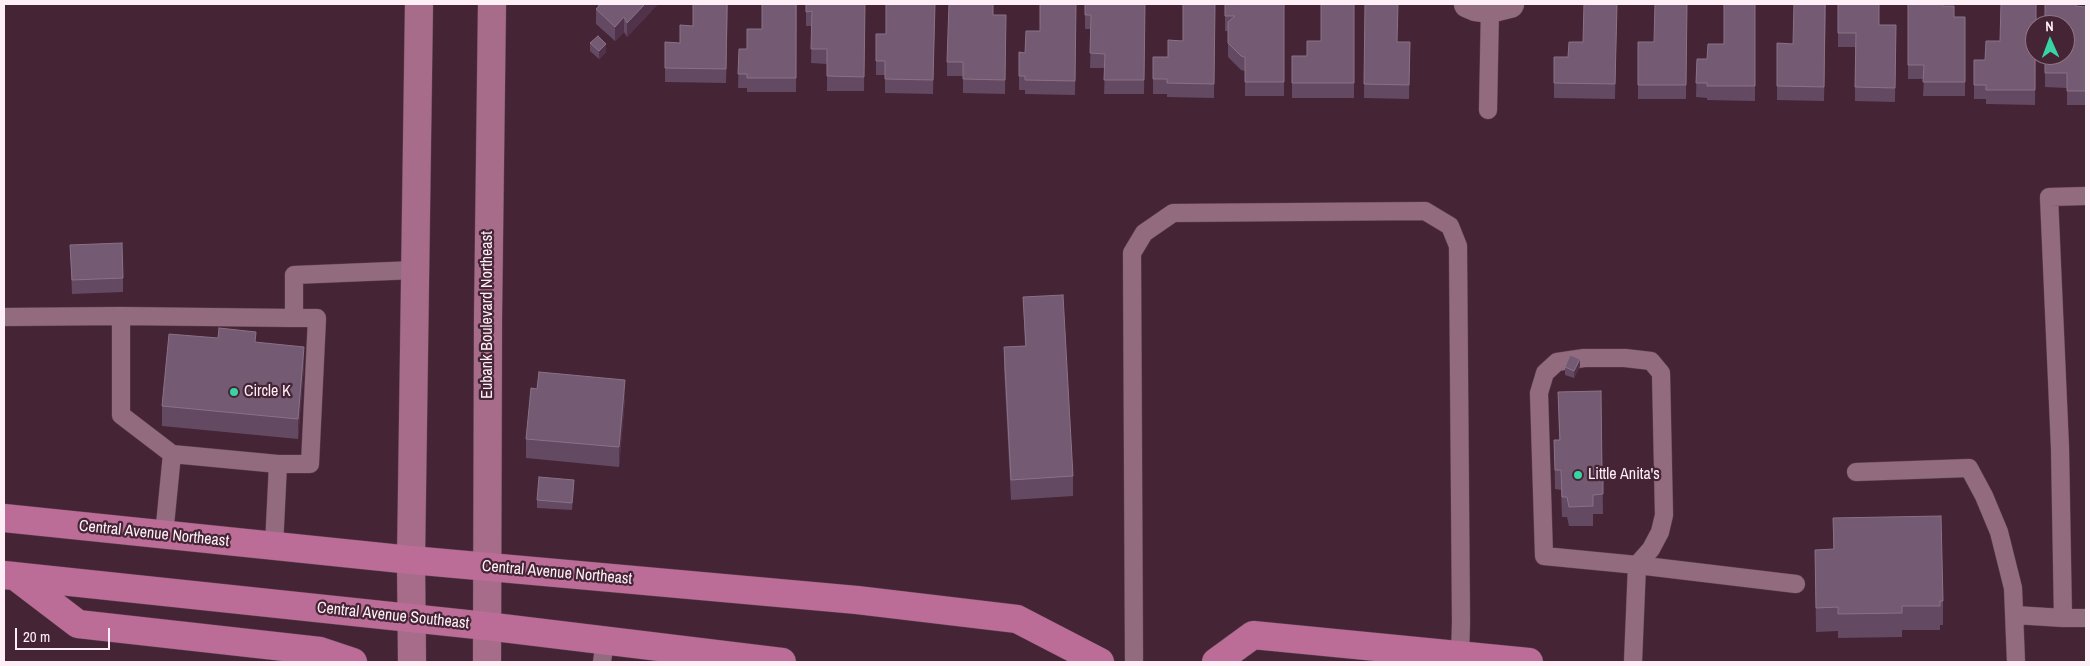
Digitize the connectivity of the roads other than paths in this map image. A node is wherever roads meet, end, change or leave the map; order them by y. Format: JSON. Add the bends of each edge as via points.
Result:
{"nodes":[{"id":1,"x":419,"y":4,"type":"edge"},
{"id":2,"x":492,"y":4,"type":"edge"},
{"id":3,"x":1489,"y":6,"type":"edge"},
{"id":4,"x":1488,"y":110,"type":"dead end"},
{"id":5,"x":2086,"y":196,"type":"edge"},
{"id":6,"x":415,"y":270,"type":"junction"},
{"id":7,"x":121,"y":316,"type":"junction"},
{"id":8,"x":4,"y":317,"type":"edge"},
{"id":9,"x":294,"y":318,"type":"junction"},
{"id":10,"x":172,"y":454,"type":"junction"},
{"id":11,"x":278,"y":464,"type":"junction"},
{"id":12,"x":1856,"y":472,"type":"dead end"},
{"id":13,"x":4,"y":518,"type":"edge"},
{"id":14,"x":164,"y":535,"type":"junction"},
{"id":15,"x":274,"y":546,"type":"junction"},
{"id":16,"x":411,"y":560,"type":"junction"},
{"id":17,"x":1637,"y":565,"type":"junction"},
{"id":18,"x":487,"y":566,"type":"junction"},
{"id":19,"x":9,"y":576,"type":"edge"},
{"id":20,"x":1796,"y":584,"type":"dead end"},
{"id":21,"x":2015,"y":614,"type":"junction"},
{"id":22,"x":411,"y":618,"type":"junction"},
{"id":23,"x":2063,"y":618,"type":"junction"},
{"id":24,"x":2086,"y":618,"type":"edge"},
{"id":25,"x":486,"y":626,"type":"junction"},
{"id":26,"x":603,"y":651,"type":"edge"},
{"id":27,"x":1460,"y":656,"type":"junction"},
{"id":28,"x":706,"y":658,"type":"edge"},
{"id":29,"x":353,"y":662,"type":"edge"},
{"id":30,"x":412,"y":662,"type":"edge"},
{"id":31,"x":488,"y":662,"type":"edge"},
{"id":32,"x":782,"y":662,"type":"edge"},
{"id":33,"x":1100,"y":662,"type":"edge"},
{"id":34,"x":1134,"y":662,"type":"edge"},
{"id":35,"x":1216,"y":662,"type":"edge"},
{"id":36,"x":1529,"y":662,"type":"edge"},
{"id":37,"x":1633,"y":662,"type":"edge"},
{"id":38,"x":2016,"y":662,"type":"edge"}],
"edges":[{"from":1,"to":6,"type":"main road"},
{"from":2,"to":18,"type":"main road","name":"Eubank Boulevard Northeast"},
{"from":3,"to":4,"type":"lane"},
{"from":5,"to":23,"type":"lane","via":[[2049,197],[2060,448]]},
{"from":6,"to":9,"type":"lane","via":[[294,276]]},
{"from":6,"to":16,"type":"main road"},
{"from":7,"to":8,"type":"lane"},
{"from":7,"to":9,"type":"lane"},
{"from":7,"to":10,"type":"lane","via":[[121,415]]},
{"from":9,"to":11,"type":"lane","via":[[317,318],[310,464]]},
{"from":10,"to":11,"type":"lane"},
{"from":10,"to":14,"type":"lane"},
{"from":11,"to":15,"type":"lane"},
{"from":12,"to":21,"type":"lane","via":[[1969,468],[1999,532],[2013,588]]},
{"from":13,"to":14,"type":"main road","name":"Central Avenue Northeast"},
{"from":14,"to":15,"type":"main road","name":"Central Avenue Northeast"},
{"from":15,"to":16,"type":"main road","name":"Central Avenue Northeast"},
{"from":16,"to":18,"type":"main road","name":"Central Avenue Northeast"},
{"from":16,"to":22,"type":"main road"},
{"from":17,"to":17,"type":"lane","via":[[1651,549],[1664,515],[1661,373],[1651,362],[1625,358],[1557,362],[1545,373],[1539,393],[1544,556]]},
{"from":17,"to":20,"type":"lane"},
{"from":17,"to":37,"type":"lane"},
{"from":18,"to":25,"type":"main road","name":"Eubank Boulevard Northeast"},
{"from":18,"to":33,"type":"main road","name":"Central Avenue Northeast","via":[[856,600],[1017,619]]},
{"from":19,"to":22,"type":"main road","name":"Central Avenue Southeast"},
{"from":19,"to":29,"type":"main road","via":[[78,624],[320,651]]},
{"from":21,"to":23,"type":"lane"},
{"from":21,"to":38,"type":"lane"},
{"from":22,"to":25,"type":"main road","name":"Central Avenue Southeast"},
{"from":22,"to":30,"type":"main road"},
{"from":23,"to":24,"type":"lane"},
{"from":25,"to":26,"type":"main road","name":"Central Avenue Southeast"},
{"from":25,"to":31,"type":"main road","name":"Eubank Boulevard Northeast"},
{"from":26,"to":28,"type":"main road","name":"Central Avenue Southeast"},
{"from":27,"to":34,"type":"lane","via":[[1458,246],[1450,226],[1425,211],[1173,213],[1144,233],[1132,253]]},
{"from":27,"to":35,"type":"main road","via":[[1253,635]]},
{"from":27,"to":36,"type":"main road"},
{"from":28,"to":32,"type":"main road","name":"Central Avenue Southeast"}]}
